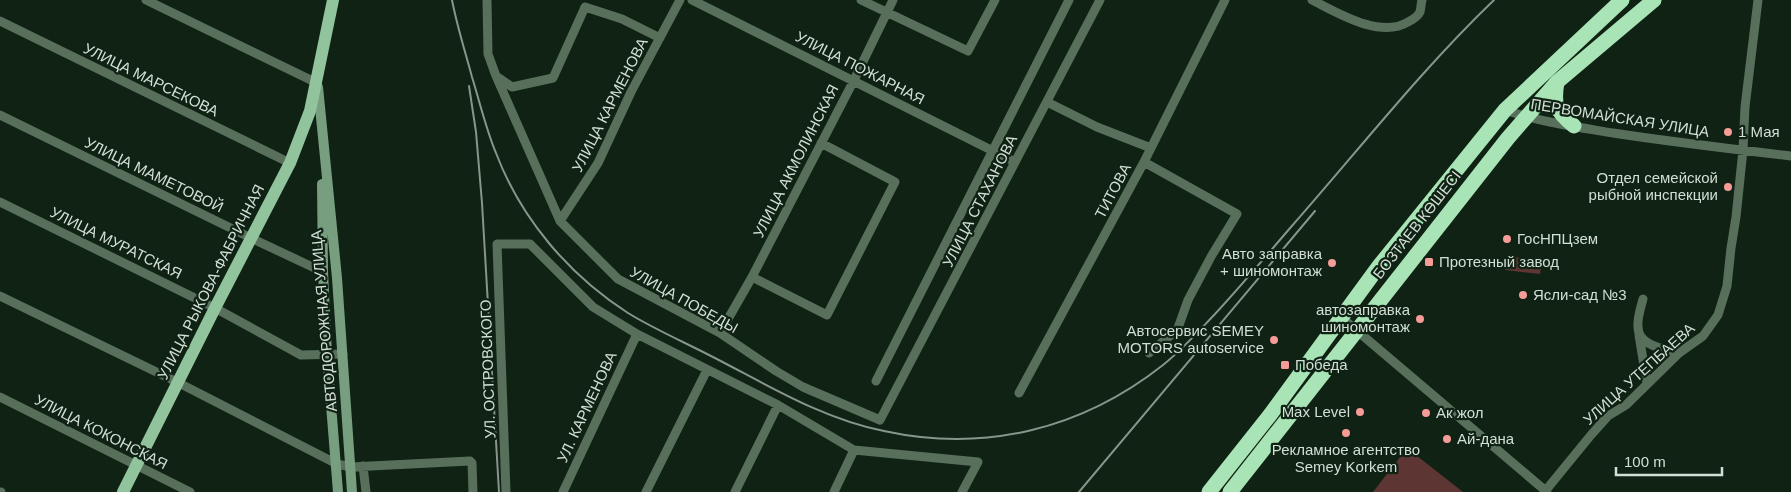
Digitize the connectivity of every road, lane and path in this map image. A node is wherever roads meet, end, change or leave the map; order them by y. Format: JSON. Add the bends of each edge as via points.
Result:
{"nodes":[{"id":1,"x":146,"y":0,"type":"edge"},
{"id":2,"x":487,"y":0,"type":"edge"},
{"id":3,"x":680,"y":0,"type":"edge"},
{"id":4,"x":692,"y":0,"type":"edge"},
{"id":5,"x":861,"y":0,"type":"edge"},
{"id":6,"x":893,"y":0,"type":"edge"},
{"id":7,"x":995,"y":0,"type":"edge"},
{"id":8,"x":1069,"y":0,"type":"edge"},
{"id":9,"x":1100,"y":0,"type":"edge"},
{"id":10,"x":1225,"y":0,"type":"edge"},
{"id":11,"x":1312,"y":0,"type":"edge"},
{"id":12,"x":1422,"y":0,"type":"edge"},
{"id":13,"x":1622,"y":0,"type":"edge"},
{"id":14,"x":1654,"y":0,"type":"edge"},
{"id":15,"x":1758,"y":0,"type":"edge"},
{"id":16,"x":331,"y":1,"type":"edge"},
{"id":17,"x":886,"y":12,"type":"junction"},
{"id":18,"x":0,"y":21,"type":"edge"},
{"id":19,"x":660,"y":38,"type":"junction"},
{"id":20,"x":496,"y":76,"type":"junction"},
{"id":21,"x":854,"y":80,"type":"junction"},
{"id":22,"x":1557,"y":82,"type":"junction"},
{"id":23,"x":317,"y":83,"type":"junction"},
{"id":24,"x":1047,"y":102,"type":"junction"},
{"id":25,"x":1505,"y":110,"type":"junction"},
{"id":26,"x":0,"y":115,"type":"edge"},
{"id":27,"x":1526,"y":117,"type":"junction"},
{"id":28,"x":1574,"y":126,"type":"junction"},
{"id":29,"x":821,"y":143,"type":"junction"},
{"id":30,"x":323,"y":148,"type":"junction"},
{"id":31,"x":1151,"y":148,"type":"junction"},
{"id":32,"x":992,"y":150,"type":"junction"},
{"id":33,"x":1744,"y":150,"type":"junction"},
{"id":34,"x":1791,"y":156,"type":"edge"},
{"id":35,"x":1015,"y":162,"type":"junction"},
{"id":36,"x":1144,"y":162,"type":"junction"},
{"id":37,"x":290,"y":163,"type":"junction"},
{"id":38,"x":0,"y":202,"type":"edge"},
{"id":39,"x":560,"y":221,"type":"junction"},
{"id":40,"x":251,"y":238,"type":"junction"},
{"id":41,"x":323,"y":272,"type":"junction"},
{"id":42,"x":752,"y":277,"type":"junction"},
{"id":43,"x":0,"y":296,"type":"edge"},
{"id":44,"x":1643,"y":299,"type":"dead end"},
{"id":45,"x":215,"y":308,"type":"junction"},
{"id":46,"x":1342,"y":318,"type":"junction"},
{"id":47,"x":1356,"y":330,"type":"junction"},
{"id":48,"x":720,"y":333,"type":"junction"},
{"id":49,"x":636,"y":334,"type":"junction"},
{"id":50,"x":1639,"y":334,"type":"junction"},
{"id":51,"x":1149,"y":353,"type":"dead end"},
{"id":52,"x":1679,"y":353,"type":"junction"},
{"id":53,"x":342,"y":354,"type":"junction"},
{"id":54,"x":328,"y":355,"type":"junction"},
{"id":55,"x":707,"y":370,"type":"junction"},
{"id":56,"x":876,"y":381,"type":"dead end"},
{"id":57,"x":177,"y":382,"type":"junction"},
{"id":58,"x":1647,"y":384,"type":"junction"},
{"id":59,"x":1019,"y":393,"type":"dead end"},
{"id":60,"x":0,"y":397,"type":"edge"},
{"id":61,"x":778,"y":405,"type":"junction"},
{"id":62,"x":884,"y":415,"type":"joint"},
{"id":63,"x":348,"y":433,"type":"junction"},
{"id":64,"x":334,"y":434,"type":"junction"},
{"id":65,"x":854,"y":450,"type":"junction"},
{"id":66,"x":337,"y":464,"type":"junction"},
{"id":67,"x":136,"y":465,"type":"junction"},
{"id":68,"x":363,"y":466,"type":"junction"},
{"id":69,"x":351,"y":467,"type":"junction"},
{"id":70,"x":1546,"y":491,"type":"edge"},
{"id":71,"x":123,"y":492,"type":"edge"},
{"id":72,"x":190,"y":492,"type":"edge"},
{"id":73,"x":338,"y":492,"type":"edge"},
{"id":74,"x":352,"y":492,"type":"edge"},
{"id":75,"x":366,"y":492,"type":"edge"},
{"id":76,"x":473,"y":492,"type":"edge"},
{"id":77,"x":506,"y":492,"type":"edge"},
{"id":78,"x":563,"y":492,"type":"edge"},
{"id":79,"x":646,"y":492,"type":"edge"},
{"id":80,"x":735,"y":492,"type":"edge"},
{"id":81,"x":834,"y":492,"type":"edge"},
{"id":82,"x":962,"y":492,"type":"edge"},
{"id":83,"x":1209,"y":492,"type":"edge"},
{"id":84,"x":1230,"y":492,"type":"edge"}],
"edges":[{"from":1,"to":23,"type":"street"},
{"from":2,"to":20,"type":"street","name":"УЛИЦА ПОБЕДЫ","via":[[488,54]]},
{"from":3,"to":19,"type":"street","name":"УЛИЦА КАРМЕНОВА"},
{"from":4,"to":21,"type":"street","name":"УЛИЦА ПОЖАРНАЯ"},
{"from":5,"to":17,"type":"street"},
{"from":6,"to":17,"type":"street","name":"УЛИЦА АКМОЛИНСКАЯ"},
{"from":7,"to":17,"type":"street","via":[[968,51]]},
{"from":8,"to":32,"type":"street"},
{"from":9,"to":24,"type":"street","name":"УЛИЦА СТАХАНОВА"},
{"from":10,"to":31,"type":"street","name":"ТИТОВА"},
{"from":11,"to":12,"type":"street","via":[[1376,28],[1403,26],[1420,12]]},
{"from":13,"to":25,"type":"highway","name":"БОЗТАЕВ КӨШЕСІ"},
{"from":14,"to":22,"type":"highway","name":"БОЗТАЕВ КӨШЕСІ"},
{"from":15,"to":33,"type":"street","name":"УЛИЦА УТЕПБАЕВА","via":[[1745,108]]},
{"from":16,"to":23,"type":"main road","name":"УЛИЦА РЫКОВА-ФАБРИЧНАЯ"},
{"from":17,"to":21,"type":"street","name":"УЛИЦА АКМОЛИНСКАЯ"},
{"from":18,"to":37,"type":"street","name":"УЛИЦА МАРСЕКОВА"},
{"from":19,"to":20,"type":"street","via":[[622,19],[585,7],[553,78],[512,87]]},
{"from":19,"to":39,"type":"street","name":"УЛИЦА КАРМЕНОВА","via":[[598,163]]},
{"from":20,"to":39,"type":"street","name":"УЛИЦА ПОБЕДЫ"},
{"from":21,"to":29,"type":"street","name":"УЛИЦА АКМОЛИНСКАЯ"},
{"from":21,"to":32,"type":"street","name":"УЛИЦА ПОЖАРНАЯ"},
{"from":22,"to":27,"type":"highway","name":"БОЗТАЕВ КӨШЕСІ"},
{"from":22,"to":28,"type":"highway","via":[[1556,106]]},
{"from":23,"to":30,"type":"main road","name":"АВТОДОРОЖНАЯ УЛИЦА"},
{"from":23,"to":37,"type":"main road","name":"УЛИЦА РЫКОВА-ФАБРИЧНАЯ"},
{"from":24,"to":31,"type":"street","via":[[1112,134]]},
{"from":24,"to":35,"type":"street","name":"УЛИЦА СТАХАНОВА"},
{"from":25,"to":27,"type":"street","name":"ПЕРВОМАЙСКАЯ УЛИЦА"},
{"from":25,"to":46,"type":"highway","name":"БОЗТАЕВ КӨШЕСІ","via":[[1379,266]]},
{"from":26,"to":40,"type":"street","name":"УЛИЦА МАМЕТОВОЙ"},
{"from":27,"to":28,"type":"street","name":"ПЕРВОМАЙСКАЯ УЛИЦА"},
{"from":27,"to":47,"type":"highway","name":"БОЗТАЕВ КӨШЕСІ"},
{"from":28,"to":33,"type":"street","name":"ПЕРВОМАЙСКАЯ УЛИЦА"},
{"from":29,"to":42,"type":"street","name":"УЛИЦА АКМОЛИНСКАЯ"},
{"from":29,"to":42,"type":"street","via":[[895,182],[827,315]]},
{"from":30,"to":41,"type":"main road","name":"АВТОДОРОЖНАЯ УЛИЦА"},
{"from":30,"to":53,"type":"main road","name":"АВТОДОРОЖНАЯ УЛИЦА"},
{"from":31,"to":36,"type":"street","name":"ТИТОВА"},
{"from":32,"to":35,"type":"street","name":"УЛИЦА ПОЖАРНАЯ"},
{"from":32,"to":56,"type":"street"},
{"from":33,"to":34,"type":"street","name":"ПЕРВОМАЙСКАЯ УЛИЦА"},
{"from":33,"to":52,"type":"street","name":"УЛИЦА УТЕПБАЕВА","via":[[1727,286],[1712,326]]},
{"from":35,"to":62,"type":"street","name":"УЛИЦА СТАХАНОВА"},
{"from":36,"to":51,"type":"street","via":[[1237,214],[1188,300],[1178,328]]},
{"from":36,"to":59,"type":"street","name":"ТИТОВА"},
{"from":37,"to":40,"type":"main road","name":"УЛИЦА РЫКОВА-ФАБРИЧНАЯ"},
{"from":38,"to":45,"type":"street","name":"УЛИЦА МУРАТСКАЯ"},
{"from":39,"to":48,"type":"street","name":"УЛИЦА ПОБЕДЫ","via":[[618,279]]},
{"from":40,"to":41,"type":"street","name":"УЛИЦА МАМЕТОВОЙ"},
{"from":40,"to":45,"type":"main road","name":"УЛИЦА РЫКОВА-ФАБРИЧНАЯ"},
{"from":41,"to":54,"type":"main road","name":"АВТОДОРОЖНАЯ УЛИЦА"},
{"from":42,"to":48,"type":"street","name":"УЛИЦА АКМОЛИНСКАЯ"},
{"from":43,"to":57,"type":"street"},
{"from":44,"to":50,"type":"street"},
{"from":45,"to":54,"type":"street","name":"УЛИЦА МУРАТСКАЯ","via":[[300,355]]},
{"from":45,"to":57,"type":"main road","name":"УЛИЦА РЫКОВА-ФАБРИЧНАЯ"},
{"from":46,"to":47,"type":"street"},
{"from":46,"to":83,"type":"highway","name":"БОЗТАЕВ КӨШЕСІ"},
{"from":47,"to":70,"type":"street"},
{"from":47,"to":84,"type":"highway","name":"БОЗТАЕВ КӨШЕСІ"},
{"from":48,"to":62,"type":"street","name":"УЛИЦА ПОБЕДЫ","via":[[803,387],[878,420]]},
{"from":49,"to":55,"type":"street"},
{"from":49,"to":77,"type":"street","name":"УЛ. ОСТРОВСКОГО","via":[[594,307],[530,244],[498,244]]},
{"from":49,"to":78,"type":"street","name":"УЛ. КАРМЕНОВА"},
{"from":50,"to":52,"type":"street","via":[[1650,344]]},
{"from":50,"to":58,"type":"street"},
{"from":52,"to":58,"type":"street","name":"УЛИЦА УТЕПБАЕВА"},
{"from":53,"to":54,"type":"street","name":"УЛИЦА МУРАТСКАЯ"},
{"from":53,"to":63,"type":"main road","name":"АВТОДОРОЖНАЯ УЛИЦА"},
{"from":54,"to":64,"type":"main road","name":"АВТОДОРОЖНАЯ УЛИЦА"},
{"from":55,"to":61,"type":"street"},
{"from":55,"to":79,"type":"street"},
{"from":57,"to":66,"type":"street"},
{"from":57,"to":67,"type":"main road","name":"УЛИЦА РЫКОВА-ФАБРИЧНАЯ"},
{"from":58,"to":70,"type":"street","name":"УЛИЦА УТЕПБАЕВА","via":[[1590,435]]},
{"from":60,"to":67,"type":"street","name":"УЛИЦА КОКОНСКАЯ"},
{"from":61,"to":65,"type":"street"},
{"from":61,"to":80,"type":"street"},
{"from":63,"to":64,"type":"street"},
{"from":63,"to":69,"type":"main road","name":"АВТОДОРОЖНАЯ УЛИЦА"},
{"from":64,"to":66,"type":"main road","name":"АВТОДОРОЖНАЯ УЛИЦА"},
{"from":65,"to":81,"type":"street"},
{"from":65,"to":82,"type":"street","via":[[978,462]]},
{"from":66,"to":69,"type":"street"},
{"from":66,"to":73,"type":"main road","name":"АВТОДОРОЖНАЯ УЛИЦА"},
{"from":67,"to":71,"type":"main road","name":"УЛИЦА РЫКОВА-ФАБРИЧНАЯ"},
{"from":67,"to":72,"type":"street","name":"УЛИЦА КОКОНСКАЯ"},
{"from":68,"to":69,"type":"street"},
{"from":68,"to":75,"type":"street"},
{"from":68,"to":76,"type":"street","via":[[470,461]]},
{"from":69,"to":74,"type":"main road","name":"АВТОДОРОЖНАЯ УЛИЦА"}]}
